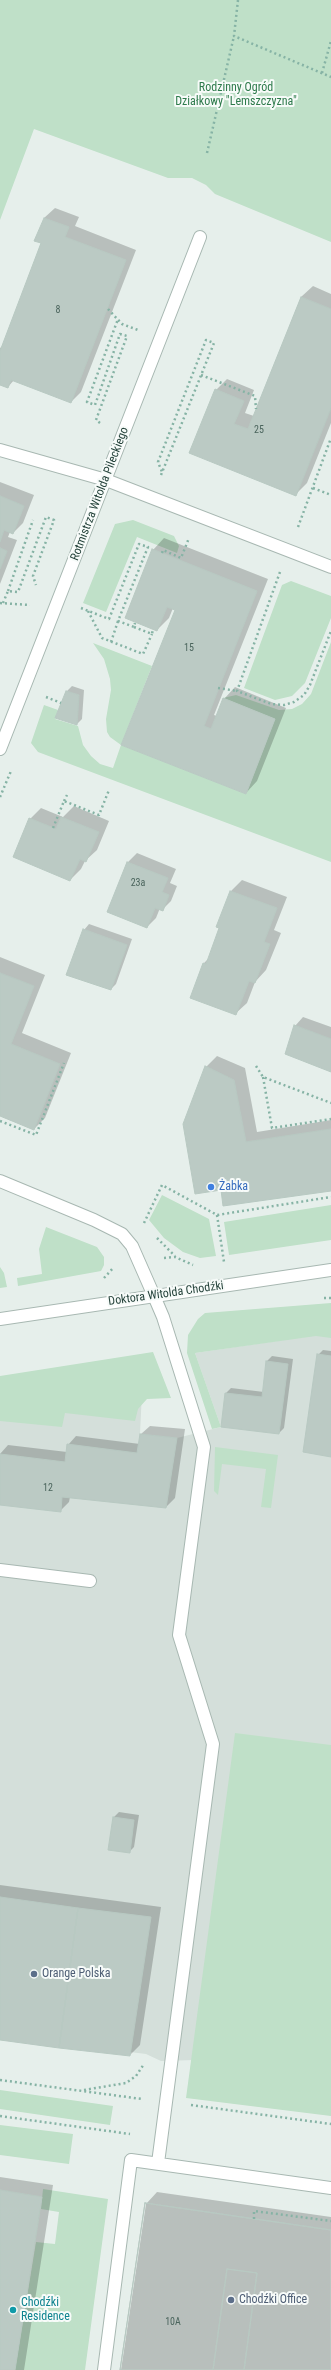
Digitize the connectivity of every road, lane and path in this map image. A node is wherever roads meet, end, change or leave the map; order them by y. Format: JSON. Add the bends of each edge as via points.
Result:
{"nodes":[{"id":1,"x":238,"y":0,"type":"edge"},
{"id":2,"x":234,"y":36,"type":"junction"},
{"id":3,"x":331,"y":41,"type":"edge"},
{"id":4,"x":322,"y":73,"type":"junction"},
{"id":5,"x":331,"y":77,"type":"edge"},
{"id":6,"x":207,"y":153,"type":"dead end"},
{"id":7,"x":200,"y":237,"type":"dead end"},
{"id":8,"x":108,"y":308,"type":"dead end"},
{"id":9,"x":118,"y":319,"type":"junction"},
{"id":10,"x":144,"y":332,"type":"dead end"},
{"id":11,"x":201,"y":375,"type":"junction"},
{"id":12,"x":256,"y":409,"type":"dead end"},
{"id":13,"x":101,"y":425,"type":"dead end"},
{"id":14,"x":331,"y":438,"type":"edge"},
{"id":15,"x":0,"y":450,"type":"edge"},
{"id":16,"x":162,"y":472,"type":"junction"},
{"id":17,"x":106,"y":480,"type":"junction"},
{"id":18,"x":159,"y":481,"type":"dead end"},
{"id":19,"x":313,"y":488,"type":"junction"},
{"id":20,"x":331,"y":495,"type":"edge"},
{"id":21,"x":34,"y":520,"type":"dead end"},
{"id":22,"x":296,"y":533,"type":"dead end"},
{"id":23,"x":191,"y":534,"type":"dead end"},
{"id":24,"x":162,"y":553,"type":"dead end"},
{"id":25,"x":330,"y":565,"type":"edge"},
{"id":26,"x":281,"y":568,"type":"dead end"},
{"id":27,"x":38,"y":588,"type":"dead end"},
{"id":28,"x":8,"y":591,"type":"junction"},
{"id":29,"x":2,"y":603,"type":"edge"},
{"id":30,"x":36,"y":606,"type":"dead end"},
{"id":31,"x":75,"y":606,"type":"dead end"},
{"id":32,"x":88,"y":610,"type":"junction"},
{"id":33,"x":118,"y":621,"type":"junction"},
{"id":34,"x":135,"y":623,"type":"dead end"},
{"id":35,"x":134,"y":627,"type":"junction"},
{"id":36,"x":153,"y":630,"type":"dead end"},
{"id":37,"x":331,"y":631,"type":"edge"},
{"id":38,"x":152,"y":634,"type":"junction"},
{"id":39,"x":111,"y":642,"type":"junction"},
{"id":40,"x":218,"y":688,"type":"dead end"},
{"id":41,"x":237,"y":691,"type":"junction"},
{"id":42,"x":40,"y":695,"type":"dead end"},
{"id":43,"x":61,"y":702,"type":"dead end"},
{"id":44,"x":0,"y":749,"type":"edge"},
{"id":45,"x":12,"y":769,"type":"dead end"},
{"id":46,"x":109,"y":790,"type":"dead end"},
{"id":47,"x":67,"y":794,"type":"dead end"},
{"id":48,"x":0,"y":797,"type":"edge"},
{"id":49,"x":64,"y":802,"type":"junction"},
{"id":50,"x":53,"y":828,"type":"dead end"},
{"id":51,"x":64,"y":1064,"type":"dead end"},
{"id":52,"x":256,"y":1066,"type":"dead end"},
{"id":53,"x":264,"y":1077,"type":"junction"},
{"id":54,"x":331,"y":1103,"type":"edge"},
{"id":55,"x":331,"y":1119,"type":"edge"},
{"id":56,"x":0,"y":1121,"type":"edge"},
{"id":57,"x":0,"y":1181,"type":"edge"},
{"id":58,"x":331,"y":1197,"type":"edge"},
{"id":59,"x":217,"y":1215,"type":"junction"},
{"id":60,"x":144,"y":1224,"type":"dead end"},
{"id":61,"x":224,"y":1264,"type":"dead end"},
{"id":62,"x":331,"y":1270,"type":"edge"},
{"id":63,"x":154,"y":1296,"type":"junction"},
{"id":64,"x":0,"y":1319,"type":"edge"},
{"id":65,"x":0,"y":1570,"type":"edge"},
{"id":66,"x":90,"y":1581,"type":"dead end"},
{"id":67,"x":144,"y":2061,"type":"dead end"},
{"id":68,"x":79,"y":2090,"type":"dead end"},
{"id":69,"x":0,"y":2116,"type":"edge"},
{"id":70,"x":135,"y":2134,"type":"dead end"},
{"id":71,"x":158,"y":2163,"type":"junction"},
{"id":72,"x":331,"y":2188,"type":"edge"},
{"id":73,"x":254,"y":2219,"type":"dead end"},
{"id":74,"x":331,"y":2222,"type":"edge"},
{"id":75,"x":104,"y":2370,"type":"edge"}],
"edges":[{"from":1,"to":2,"type":"path"},
{"from":2,"to":4,"type":"path"},
{"from":2,"to":6,"type":"path"},
{"from":3,"to":4,"type":"path"},
{"from":4,"to":5,"type":"path"},
{"from":7,"to":17,"type":"street","name":"Rotmistrza Witolda Pileckiego"},
{"from":8,"to":9,"type":"path"},
{"from":9,"to":10,"type":"path","via":[[122,324]]},
{"from":9,"to":13,"type":"path","via":[[87,402],[95,405],[120,334],[127,336],[96,420]]},
{"from":11,"to":12,"type":"path","via":[[255,396]]},
{"from":11,"to":16,"type":"path"},
{"from":11,"to":16,"type":"path","via":[[214,343],[206,340],[158,462]]},
{"from":14,"to":19,"type":"path"},
{"from":15,"to":17,"type":"street"},
{"from":16,"to":18,"type":"path"},
{"from":17,"to":25,"type":"street"},
{"from":17,"to":44,"type":"street","name":"Rotmistrza Witolda Pileckiego"},
{"from":19,"to":20,"type":"path"},
{"from":19,"to":22,"type":"path"},
{"from":21,"to":28,"type":"path"},
{"from":23,"to":24,"type":"path","via":[[181,558],[163,550]]},
{"from":26,"to":41,"type":"path"},
{"from":27,"to":28,"type":"path","via":[[33,576],[54,520],[46,517],[18,592]]},
{"from":28,"to":29,"type":"path"},
{"from":29,"to":30,"type":"path"},
{"from":31,"to":32,"type":"path"},
{"from":32,"to":33,"type":"path","via":[[109,619],[139,544],[148,547]]},
{"from":32,"to":39,"type":"path","via":[[102,638]]},
{"from":33,"to":35,"type":"path"},
{"from":33,"to":39,"type":"path"},
{"from":34,"to":35,"type":"path"},
{"from":35,"to":38,"type":"path"},
{"from":36,"to":38,"type":"path"},
{"from":37,"to":41,"type":"path","via":[[310,685],[304,695],[294,702],[284,705],[271,704]]},
{"from":38,"to":39,"type":"path","via":[[143,654]]},
{"from":40,"to":41,"type":"path"},
{"from":42,"to":43,"type":"path"},
{"from":45,"to":48,"type":"path"},
{"from":46,"to":49,"type":"path","via":[[99,815]]},
{"from":47,"to":49,"type":"path"},
{"from":49,"to":50,"type":"path"},
{"from":51,"to":56,"type":"path","via":[[36,1135]]},
{"from":52,"to":53,"type":"path"},
{"from":53,"to":54,"type":"path"},
{"from":53,"to":55,"type":"path","via":[[272,1128]]},
{"from":57,"to":63,"type":"street","via":[[122,1234],[132,1246]]},
{"from":58,"to":59,"type":"path"},
{"from":59,"to":60,"type":"path","via":[[162,1185]]},
{"from":59,"to":61,"type":"path"},
{"from":62,"to":63,"type":"street","name":"Doktora Witolda Chodźki"},
{"from":63,"to":64,"type":"street","name":"Doktora Witolda Chodźki"},
{"from":63,"to":71,"type":"street","via":[[204,1447],[178,1635],[213,1744]]},
{"from":65,"to":66,"type":"street"},
{"from":67,"to":68,"type":"path","via":[[140,2071],[126,2083]]},
{"from":69,"to":70,"type":"path"},
{"from":71,"to":72,"type":"street"},
{"from":71,"to":75,"type":"street","via":[[131,2160]]},
{"from":73,"to":74,"type":"path","via":[[254,2211]]}]}
